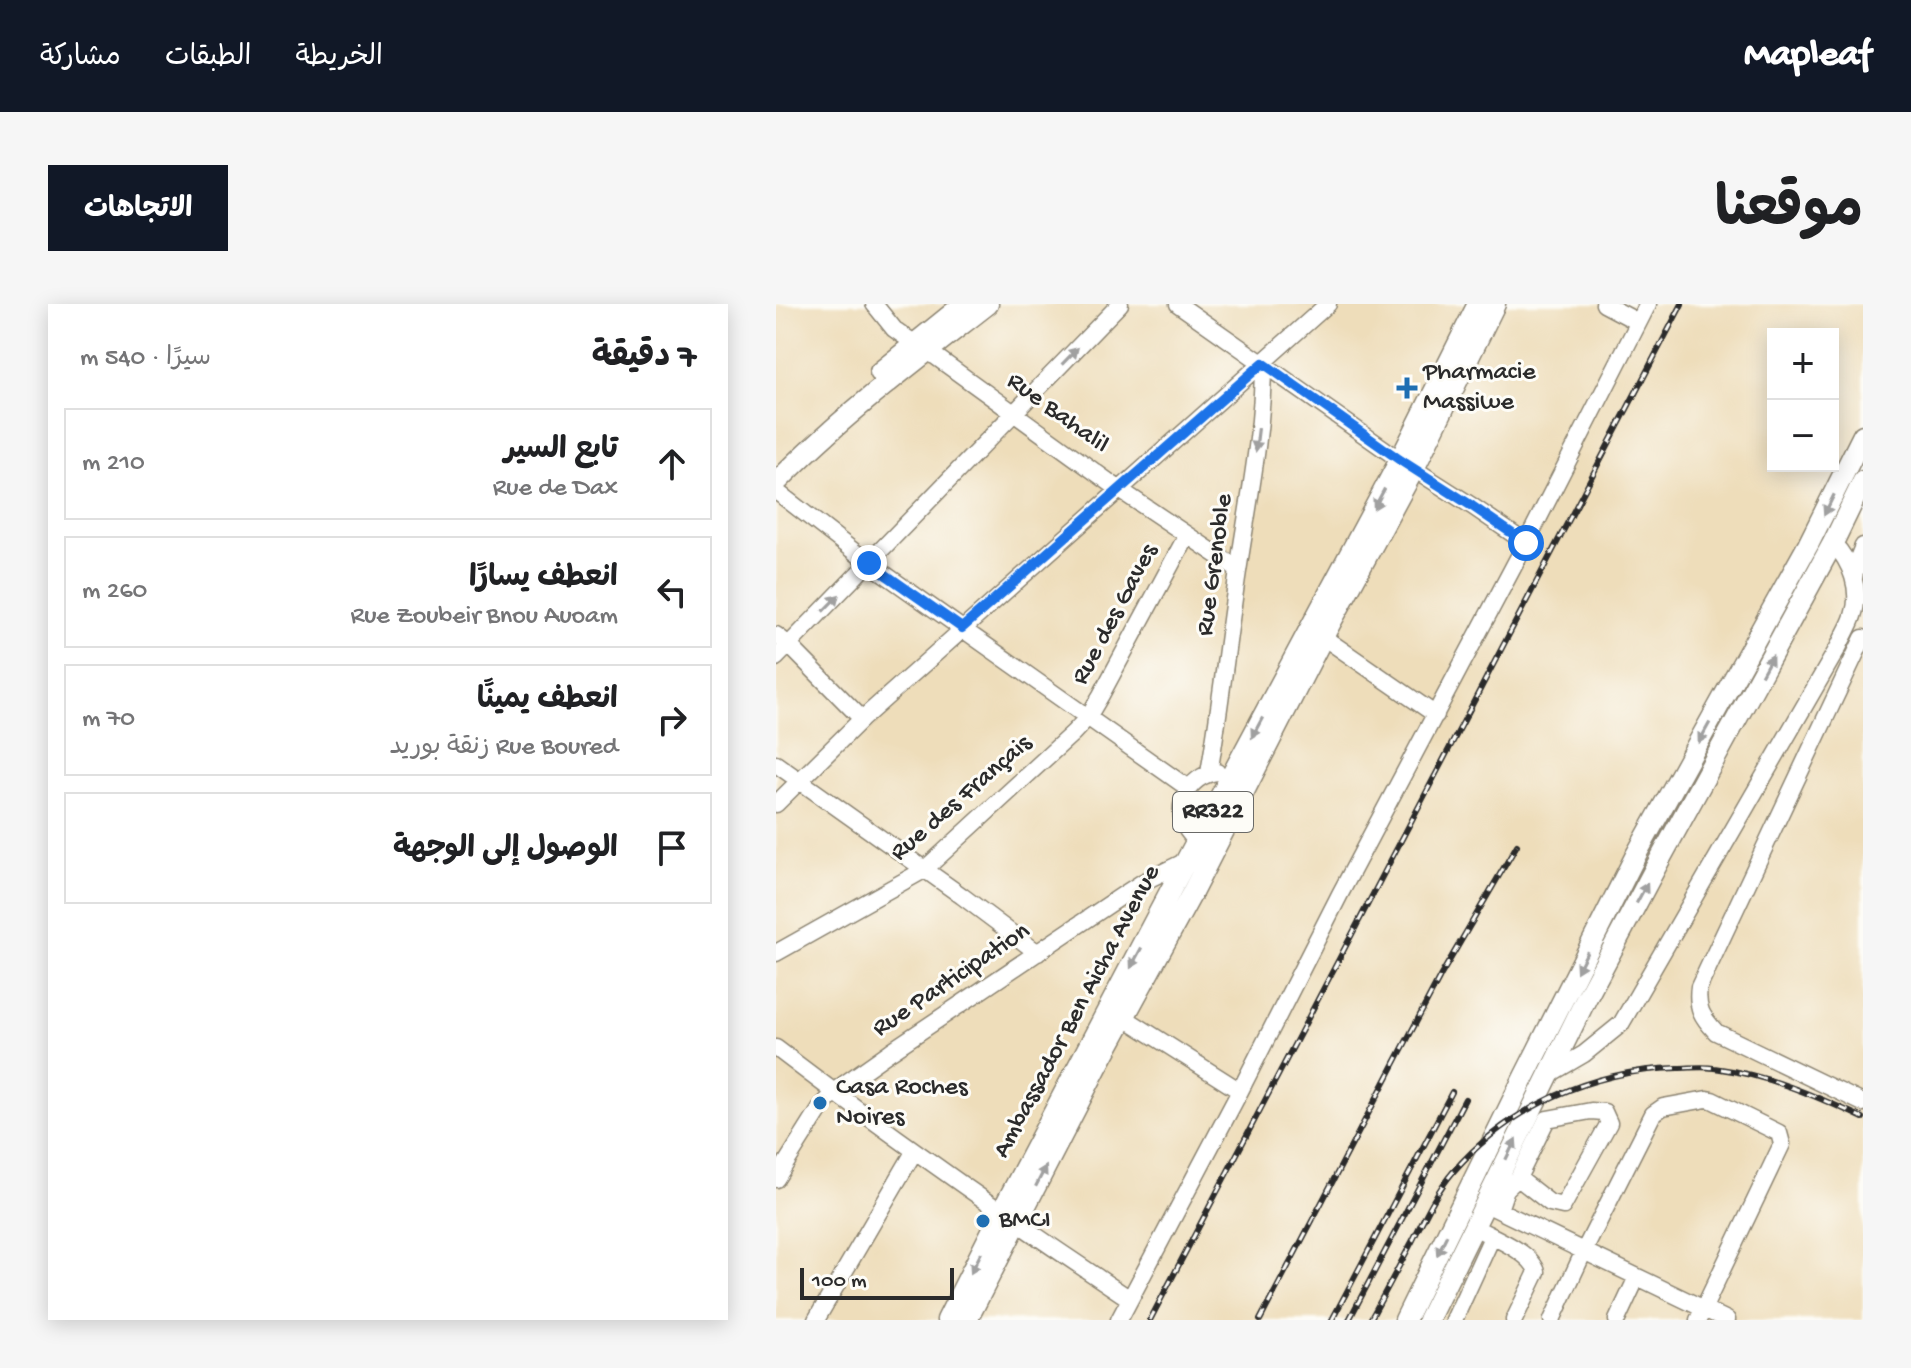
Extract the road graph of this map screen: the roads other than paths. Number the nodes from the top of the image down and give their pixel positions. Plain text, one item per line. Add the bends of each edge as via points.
1 (874, 304) edge
2 (964, 304) edge
3 (988, 304) edge
4 (1120, 304) edge
5 (1178, 304) edge
6 (1210, 304) edge
7 (1328, 304) edge
8 (1478, 304) edge
9 (1495, 304) edge
10 (1604, 304) edge
11 (1648, 304) edge
12 (1196, 317) junction
13 (1638, 322) junction
14 (921, 347) junction
15 (1263, 363) junction
16 (1015, 413) junction
17 (1863, 435) edge
18 (776, 464) edge
19 (1407, 464) junction
20 (1863, 481) edge
21 (776, 483) edge
22 (1120, 490) junction
23 (776, 491) edge
24 (1187, 535) junction
25 (1526, 543) junction
26 (1833, 543) junction
27 (1863, 546) edge
28 (869, 563) junction
29 (1238, 569) junction
30 (1854, 580) junction
31 (962, 628) junction
32 (1323, 637) junction
33 (1863, 638) edge
34 (782, 640) edge
35 (776, 658) edge
36 (1436, 715) junction
37 (1088, 717) junction
38 (862, 719) junction
39 (776, 764) edge
40 (1209, 773) junction
41 (798, 780) junction
42 (1239, 782) junction
43 (1188, 788) junction
44 (776, 804) edge
45 (1207, 844) junction
46 (1188, 860) junction
47 (924, 870) junction
48 (776, 953) edge
49 (1038, 953) junction
50 (1125, 1018) junction
51 (776, 1048) edge
52 (1548, 1075) junction
53 (1240, 1091) junction
54 (834, 1093) junction
55 (1863, 1103) edge
56 (1519, 1109) junction
57 (914, 1152) junction
58 (1518, 1178) junction
59 (776, 1179) edge
60 (1484, 1203) junction
61 (1008, 1218) junction
62 (1483, 1232) junction
63 (1584, 1251) junction
64 (1637, 1277) junction
65 (1130, 1299) junction
66 (1700, 1314) edge
67 (816, 1320) edge
68 (947, 1320) edge
69 (967, 1320) edge
70 (1119, 1320) edge
71 (1405, 1320) edge
72 (1428, 1320) edge
73 (1454, 1320) edge
74 (1514, 1320) edge
75 (1552, 1320) edge
76 (1617, 1320) edge
77 (1727, 1320) edge

1 - 14 street, Rue Bahalil via 894,329
2 - 14 main road
3 - 14 main road
16 -> 4 street
5 - 12 street
6 - 12 street
7 - 15 street
8 - 19 main road, Ambassador Ben Aicha Avenue / RR322
9 - 19 main road, Ambassador Ben Aicha Avenue / RR322
10 - 13 street
11 - 13 street
12 - 15 street
13 - 25 street
14 - 16 street, Rue Bahalil
14 - 18 main road via 835,410
14 - 21 main road
15 - 19 street
15 - 22 street
15 -> 29 street, Rue Grenoble
16 - 22 street, Rue Bahalil
16 - 28 street
17 -> 56 main road via 1637,853
19 - 25 street
19 - 32 main road, Ambassador Ben Aicha Avenue / RR322
19 -> 42 main road, Ambassador Ben Aicha Avenue / RR322
20 - 26 main road
22 - 24 street, Rue Bahalil
22 - 31 street
23 - 28 street
24 - 29 street, Rue Bahalil
24 - 37 street, Rue des Gaves
25 - 36 street
26 - 30 street
52 -> 26 main road
27 - 30 street
28 - 31 street
34 -> 28 street
29 - 40 street, Rue Grenoble
30 - 52 street via 1853,618 1839,646 1621,1024
31 - 37 street
31 - 38 street
32 - 36 street
32 - 42 main road, Ambassador Ben Aicha Avenue / RR322
33 - 55 street via 1697,999 1716,1032
34 - 35 street
34 - 38 street
36 - 53 street
37 - 43 street
37 - 47 street, Rue des Français
38 - 41 street
39 - 41 street
40 - 42 street
40 - 43 street
41 - 44 street
41 - 47 street
42 - 45 main road, Ambassador Ben Aicha Avenue / RR322
43 - 45 street via 1181,813 1185,827
45 - 46 main road, Ambassador Ben Aicha Avenue / RR322
45 - 50 main road, Ambassador Ben Aicha Avenue / RR322
46 - 49 street, Rue Participation via 1143,882
46 -> 61 main road, Ambassador Ben Aicha Avenue / RR322
47 - 48 street, Rue des Français
47 - 49 street
49 - 54 street, Rue Participation
50 - 53 street
61 -> 50 main road, Ambassador Ben Aicha Avenue / RR322
51 - 54 street
52 - 56 main road
53 - 65 street
54 - 57 street
54 - 59 street, Rue Participation
56 - 60 main road
57 - 61 street
57 - 67 street
58 - 58 street via 1547,1119 1604,1112 1609,1123 1563,1206 1550,1203
58 - 60 street
60 - 62 main road
60 - 63 street
60 -> 71 main road
61 - 65 street
61 -> 68 main road, Ambassador Ben Aicha Avenue / RR322
61 - 69 main road, Ambassador Ben Aicha Avenue / RR322
62 - 72 main road
62 - 73 street
62 - 74 street via 1535,1264 1537,1272
63 - 64 street
63 - 66 street via 1653,1114 1663,1107 1712,1100 1779,1133 1782,1144
63 - 75 street
64 - 66 street
64 - 76 street
65 - 70 street
66 - 77 street

